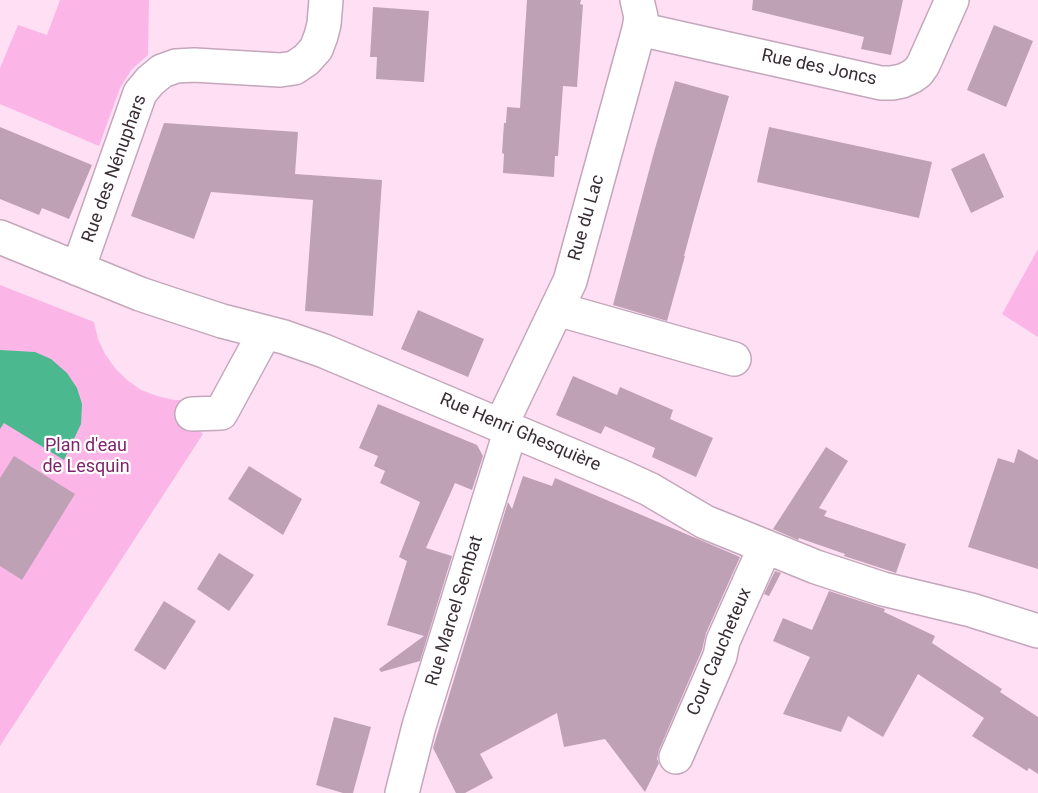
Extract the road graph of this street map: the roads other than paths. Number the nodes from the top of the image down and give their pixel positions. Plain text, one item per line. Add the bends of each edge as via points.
1 (326, 0) edge
2 (952, 0) edge
3 (638, 15) edge
4 (0, 237) edge
5 (78, 269) junction
6 (557, 309) junction
7 (265, 332) junction
8 (734, 359) dead end
9 (192, 414) dead end
10 (506, 427) junction
11 (765, 547) junction
12 (1038, 631) edge
13 (676, 757) dead end
14 (402, 793) edge

1 - 5 street, Rue des Nénuphars via 324,24 315,49 294,68 176,66 150,81 140,93
2 - 3 street, Rue des Joncs via 918,72 892,83 880,83
3 - 6 street, Rue du Lac via 570,281
4 - 5 street, Rue Henri Ghesquière
5 - 7 street, Rue Henri Ghesquière via 167,303
6 - 8 street
6 - 10 street, Rue du Lac
7 - 9 street via 221,413
7 - 10 street, Rue Henri Ghesquière via 324,351
10 - 11 street, Rue Henri Ghesquière via 649,489 705,522
10 - 14 street, Rue Marcel Sembat
11 - 12 street, Rue Henri Ghesquière via 883,589
11 - 13 street, Cour Caucheteux

